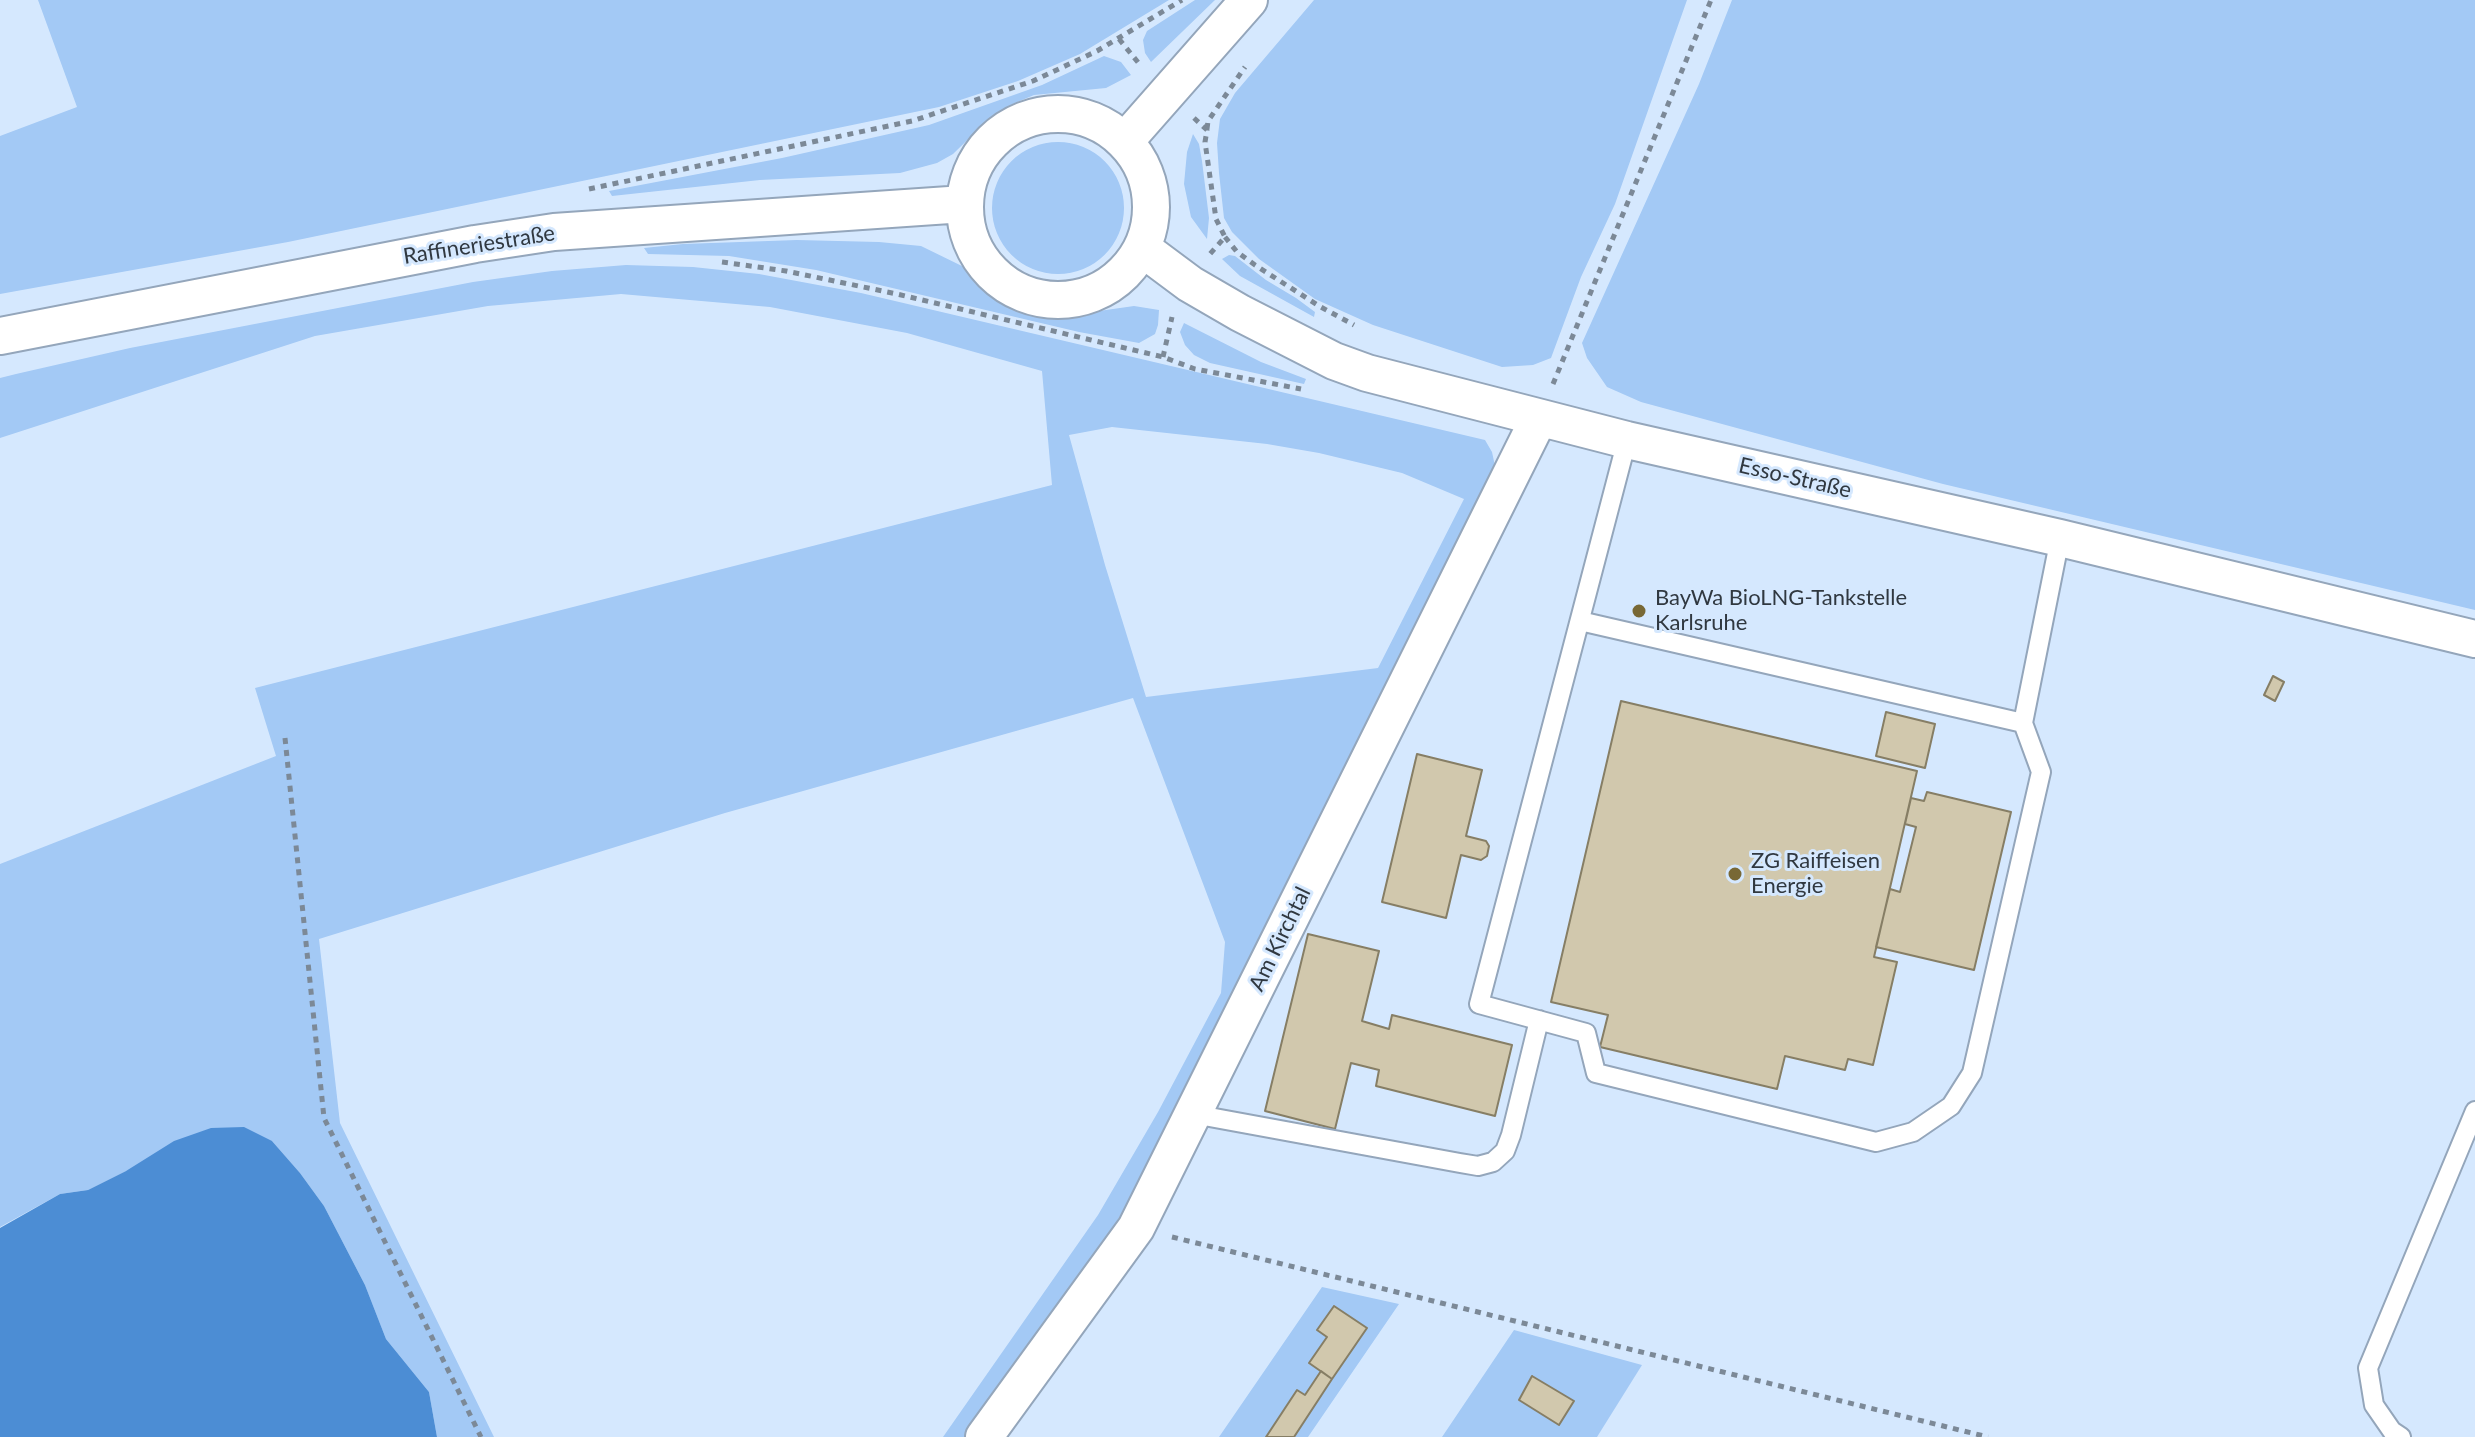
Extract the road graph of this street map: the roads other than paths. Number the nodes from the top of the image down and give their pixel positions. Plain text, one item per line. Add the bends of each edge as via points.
1 (1249, 0) edge
2 (1125, 141) junction
3 (964, 204) junction
4 (1143, 249) junction
5 (0, 336) edge
6 (1539, 418) junction
7 (1627, 440) junction
8 (2060, 538) junction
9 (1580, 621) junction
10 (2475, 639) edge
11 (2023, 723) junction
12 (1539, 1020) junction
13 (2475, 1111) edge
14 (1193, 1114) junction
15 (984, 1437) edge
16 (2401, 1437) edge

1 - 2 street
2 - 3 street via 1100,123 1069,114 1039,115 1010,126 986,147 970,173
2 - 4 street via 1146,174 1152,212
3 - 4 street via 969,235 983,264 1006,286 1035,299 1067,301 1097,293 1124,275
3 - 5 street, Raffineriestraße via 554,232
4 - 6 street, Esso-Straße via 1240,313 1345,365
6 - 7 street, Esso-Straße
6 - 14 street, Am Kirchtal
7 - 8 street, Esso-Straße
7 - 9 lane
8 - 10 street, Esso-Straße
8 - 11 lane
9 - 11 lane
9 - 12 lane via 1479,1004
11 - 12 lane via 2041,772 1972,1073 1951,1106 1913,1132 1876,1142 1596,1073 1586,1033
12 - 14 lane via 1511,1135 1493,1162 1478,1166
13 - 16 lane via 2368,1368 2374,1405
14 - 15 street, Am Kirchtal via 1136,1228

